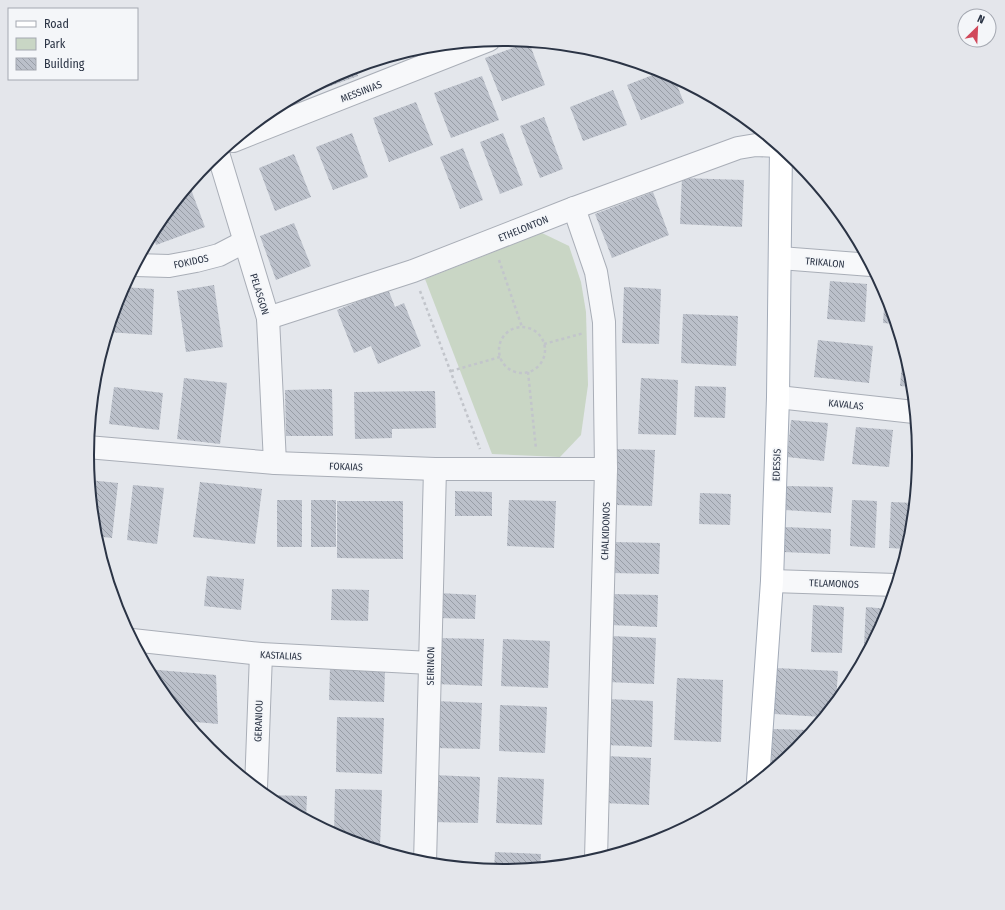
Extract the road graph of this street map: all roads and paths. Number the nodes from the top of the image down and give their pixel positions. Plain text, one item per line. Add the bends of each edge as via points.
1 (470, 47) edge
2 (249, 135) edge
3 (770, 146) edge
4 (781, 155) edge
5 (220, 159) edge
6 (574, 208) junction
7 (492, 240) junction
8 (244, 242) junction
9 (780, 258) junction
10 (140, 265) edge
11 (865, 265) edge
12 (413, 271) junction
13 (268, 318) junction
14 (522, 327) junction
15 (604, 327) junction
16 (544, 344) junction
17 (500, 357) junction
18 (451, 371) junction
19 (528, 372) junction
20 (778, 397) junction
21 (909, 411) edge
22 (94, 449) edge
23 (275, 464) junction
24 (435, 469) junction
25 (488, 469) junction
26 (538, 469) junction
27 (606, 469) junction
28 (772, 581) junction
29 (890, 585) edge
30 (138, 641) edge
31 (261, 654) junction
32 (430, 663) junction
33 (759, 773) edge
34 (256, 781) edge
35 (596, 853) edge
36 (424, 856) edge

1 - 2 street, MESSINIAS
3 - 6 street, ETHELONTON via 738,148
4 - 9 main road, EDESSIS
5 - 8 street, PELASGON
6 - 7 street, ETHELONTON
6 - 15 street, CHALKIDONOS via 596,272
7 - 12 street, ETHELONTON
7 - 14 path
8 - 10 street, FOKIDOS via 219,255 196,261 170,266
8 - 13 street, PELASGON
9 - 11 street, TRIKALON
9 - 20 main road, EDESSIS
12 - 13 street, ETHELONTON
12 - 18 path
13 - 23 street, PELASGON
14 - 16 path via 536,332
14 - 17 path via 514,328 503,336
15 - 16 path
15 - 27 street, CHALKIDONOS
16 - 19 path via 545,353 542,361
17 - 18 path
17 - 19 path via 511,370 519,373
18 - 25 path
19 - 26 path
20 - 21 street, KAVALAS
20 - 28 main road, EDESSIS
22 - 23 street, FOKAIAS
23 - 24 street, FOKAIAS
24 - 25 street, FOKAIAS
24 - 32 street, SEIRINON
25 - 26 street, FOKAIAS
26 - 27 street, FOKAIAS
27 - 35 street, CHALKIDONOS
28 - 29 street, TELAMONOS
28 - 33 main road, EDESSIS
30 - 31 street, KASTALIAS
31 - 32 street, KASTALIAS
31 - 34 street, GERANIOU
32 - 36 street, SEIRINON

